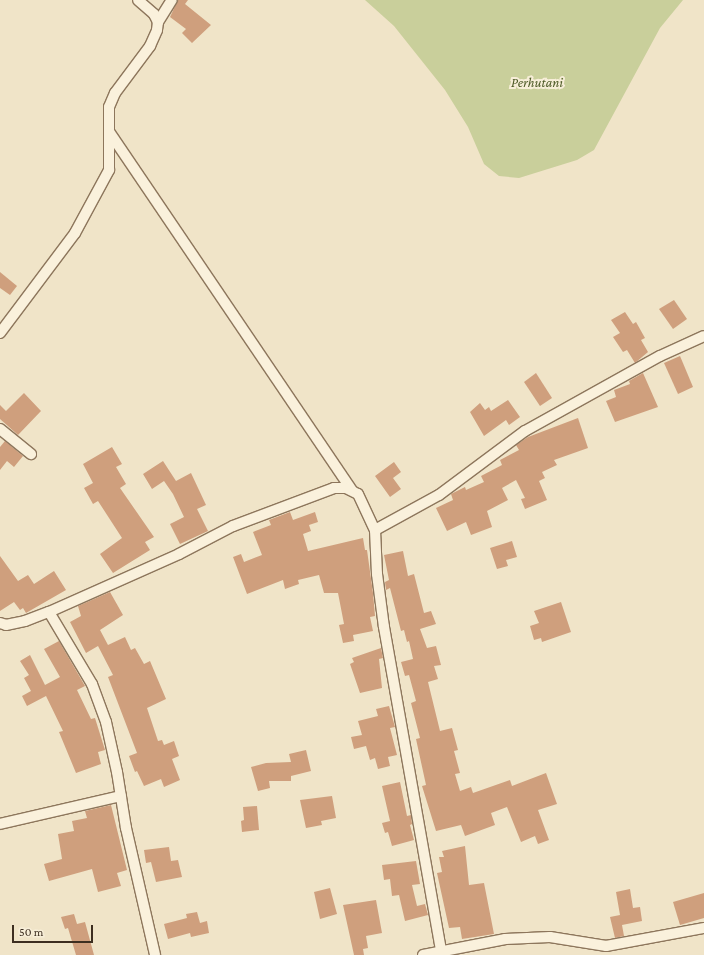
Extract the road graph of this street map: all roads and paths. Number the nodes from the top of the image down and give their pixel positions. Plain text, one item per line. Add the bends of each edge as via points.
1 (138, 0) edge
2 (172, 0) edge
3 (158, 22) junction
4 (110, 133) junction
5 (0, 333) edge
6 (704, 336) edge
7 (1, 432) edge
8 (31, 454) dead end
9 (352, 490) junction
10 (375, 530) junction
11 (49, 612) junction
12 (0, 623) edge
13 (121, 796) junction
14 (0, 824) edge
15 (704, 928) edge
16 (441, 950) junction
17 (607, 950) edge
18 (155, 955) edge
19 (423, 955) edge

1 - 3 street
2 - 3 street
3 - 4 street via 158,30 150,46 115,93 109,107
4 - 5 street via 109,170 97,196 75,233
4 - 9 street via 205,277
6 - 10 street via 660,356 525,431 439,495
7 - 8 street
9 - 10 street via 358,494
9 - 11 street via 334,488 233,526 180,554
10 - 16 street via 377,574 384,627
11 - 12 street via 25,621
11 - 13 street via 92,684 106,722
13 - 14 street
13 - 18 street
15 - 17 street
16 - 17 street via 505,939 550,937
16 - 19 street

